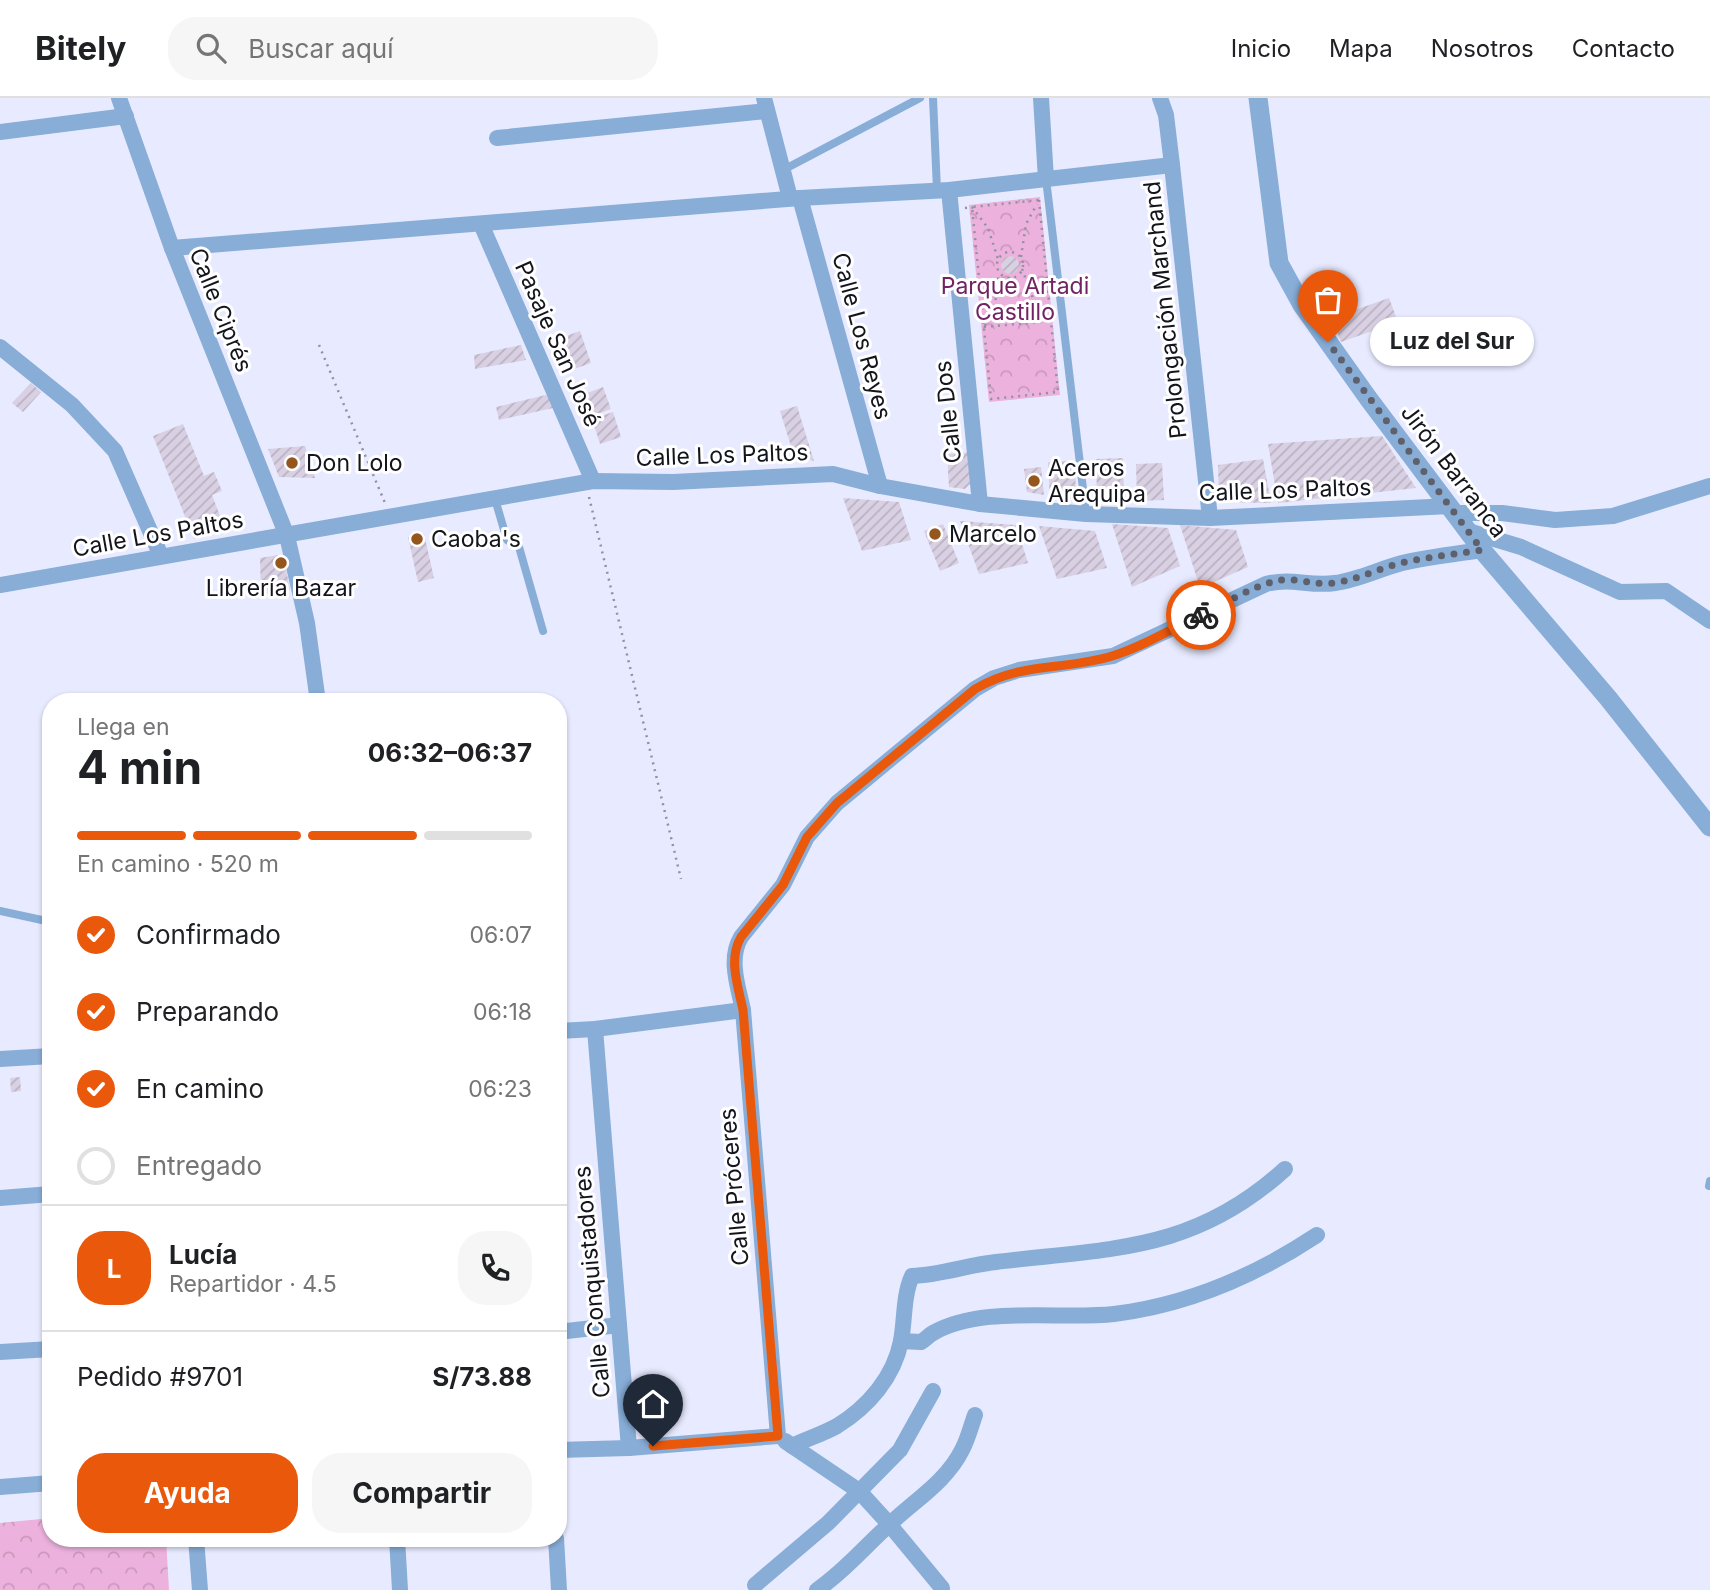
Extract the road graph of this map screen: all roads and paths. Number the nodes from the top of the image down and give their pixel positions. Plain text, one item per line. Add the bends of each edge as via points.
1 (119, 98) edge
2 (920, 98) edge
3 (933, 98) edge
4 (1041, 98) edge
5 (1160, 98) edge
6 (1258, 98) edge
7 (766, 105) edge
8 (126, 116) junction
9 (0, 132) edge
10 (497, 138) dead end
11 (1172, 165) junction
12 (783, 170) junction
13 (1046, 180) junction
14 (943, 190) junction
15 (795, 198) junction
16 (1044, 199) junction
17 (972, 207) junction
18 (951, 209) junction
19 (481, 224) junction
20 (172, 248) junction
21 (1021, 258) junction
22 (998, 260) junction
23 (1022, 269) junction
24 (999, 273) junction
25 (1051, 321) junction
26 (984, 327) junction
27 (319, 345) dead end
28 (0, 347) edge
29 (589, 482) junction
30 (880, 486) junction
31 (1710, 486) edge
32 (495, 499) junction
33 (981, 504) junction
34 (1452, 509) junction
35 (1086, 514) junction
36 (391, 517) junction
37 (1210, 518) junction
38 (1468, 531) junction
39 (287, 536) junction
40 (1482, 550) junction
41 (161, 556) junction
42 (0, 585) edge
43 (1710, 621) edge
44 (543, 631) dead end
45 (317, 693) edge
46 (1710, 827) edge
47 (681, 878) dead end
48 (0, 911) edge
49 (42, 920) edge
50 (743, 1010) junction
51 (595, 1030) junction
52 (567, 1031) edge
53 (42, 1057) edge
54 (0, 1059) edge
55 (1285, 1169) dead end
56 (42, 1195) edge
57 (0, 1198) edge
58 (1317, 1235) dead end
59 (619, 1325) junction
60 (567, 1331) edge
61 (901, 1341) junction
62 (42, 1350) edge
63 (0, 1352) edge
64 (933, 1391) dead end
65 (975, 1415) dead end
66 (778, 1436) junction
67 (792, 1446) junction
68 (629, 1448) junction
69 (567, 1450) edge
70 (42, 1484) edge
71 (0, 1487) edge
72 (859, 1491) junction
73 (889, 1524) junction
74 (197, 1547) edge
75 (398, 1547) edge
76 (557, 1547) edge
77 (755, 1585) dead end
78 (942, 1588) edge
79 (200, 1590) edge
80 (400, 1590) edge
81 (559, 1590) edge
82 (817, 1590) edge

1 - 8 street, Calle Ciprés
2 - 12 lane
3 - 14 lane
4 - 13 street
5 - 11 street, Prolongación Marchand
6 - 34 street, Jirón Barranca via 1279,263 1309,315
7 - 10 street
7 - 12 street, Calle Los Reyes
8 - 9 street
8 - 20 street, Calle Ciprés
11 - 13 street
11 - 37 street, Prolongación Marchand
12 - 15 street, Calle Los Reyes
13 - 14 street
13 - 16 lane
14 - 15 street
14 - 18 street, Calle Dos
15 - 19 street
15 - 30 street, Calle Los Reyes
16 - 17 path
16 - 21 path via 1026,223
16 - 25 path
16 - 35 lane
17 - 18 path
17 - 22 path via 988,228
17 - 26 path
18 - 33 street, Calle Dos
19 - 20 street
19 - 29 street, Pasaje San José
20 - 39 street, Calle Ciprés
21 - 22 path via 1009,252
21 - 23 path
22 - 24 path
23 - 24 path via 1011,278
23 - 25 path via 1034,301
24 - 26 path via 995,304
25 - 26 path
25 - 26 path via 1058,392 991,399
27 - 36 path
28 - 41 street via 72,405 115,451
29 - 30 street, Calle Los Paltos via 833,474
29 - 32 street, Calle Los Paltos
29 - 47 path
30 - 33 street, Calle Los Paltos
31 - 34 street, Calle Los Paltos via 1614,516 1555,520
32 - 36 street, Calle Los Paltos
32 - 44 lane via 507,540 519,547
33 - 35 street, Calle Los Paltos
34 - 37 street, Calle Los Paltos
34 - 38 street, Jirón Barranca
35 - 37 street, Calle Los Paltos
36 - 39 street, Calle Los Paltos
38 - 40 street, Jirón Barranca
38 - 43 street via 1521,547 1620,592 1666,591
39 - 41 street, Calle Los Paltos
39 - 45 street, Calle Ciprés
40 - 46 street, Jirón Barranca
40 - 50 street, Calle Próceres via 1400,564 1332,584 1292,580 1266,584 1113,656 1019,670 975,689 837,803 807,837 783,885 735,946
41 - 42 street, Calle Los Paltos
48 - 49 lane
50 - 51 street
50 - 66 street, Calle Próceres
51 - 52 street
51 - 59 street, Calle Conquistadores
53 - 54 street
55 - 61 street via 1236,1208 1174,1236 1128,1247 912,1276
56 - 57 street
58 - 61 street via 1253,1273 1173,1303 1111,1314 981,1318 932,1333 921,1342
59 - 60 street
59 - 68 street, Calle Conquistadores
61 - 67 street via 876,1394 836,1426
62 - 63 street
64 - 72 street via 900,1450
65 - 73 street via 962,1451 946,1474
66 - 67 street
66 - 68 street
67 - 72 street
68 - 69 street
70 - 71 street
72 - 73 street
72 - 77 street
73 - 78 street
73 - 82 street
74 - 79 street
75 - 80 street
76 - 81 street

